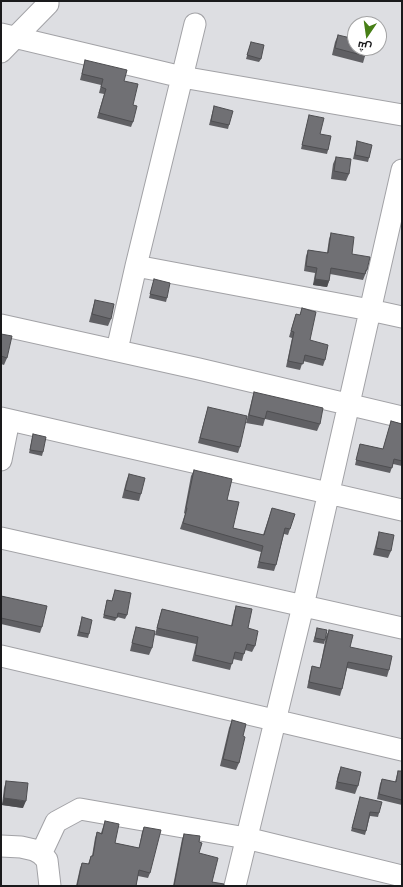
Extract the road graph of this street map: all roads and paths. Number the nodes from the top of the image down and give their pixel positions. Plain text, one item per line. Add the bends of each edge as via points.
1 (48, 1) edge
2 (195, 24) dead end
3 (6, 41) edge
4 (182, 77) junction
5 (402, 115) edge
6 (402, 170) edge
7 (136, 266) junction
8 (370, 310) junction
9 (402, 317) edge
10 (1, 325) edge
11 (117, 350) junction
12 (349, 404) junction
13 (402, 417) edge
14 (5, 419) edge
15 (1, 460) edge
16 (329, 493) junction
17 (402, 510) edge
18 (1, 538) edge
19 (303, 606) junction
20 (402, 628) edge
21 (1, 656) edge
22 (275, 720) junction
23 (402, 750) edge
24 (246, 838) junction
25 (1, 846) edge
26 (42, 854) junction
27 (402, 876) edge
28 (50, 886) edge
29 (235, 886) edge

1 - 3 street via 48,4
2 - 4 street
3 - 4 street
4 - 5 street
4 - 7 street
6 - 8 street
7 - 8 street
7 - 11 street
8 - 9 street
8 - 12 street
10 - 11 street
11 - 12 street
12 - 13 street
12 - 16 street
14 - 15 street
14 - 16 street
16 - 17 street
16 - 19 street
18 - 19 street
19 - 20 street
19 - 22 street
21 - 22 street
22 - 23 street
22 - 24 street
24 - 26 street via 80,809 56,822
24 - 27 street
24 - 29 street
25 - 26 street via 21,846
26 - 28 street via 47,860

